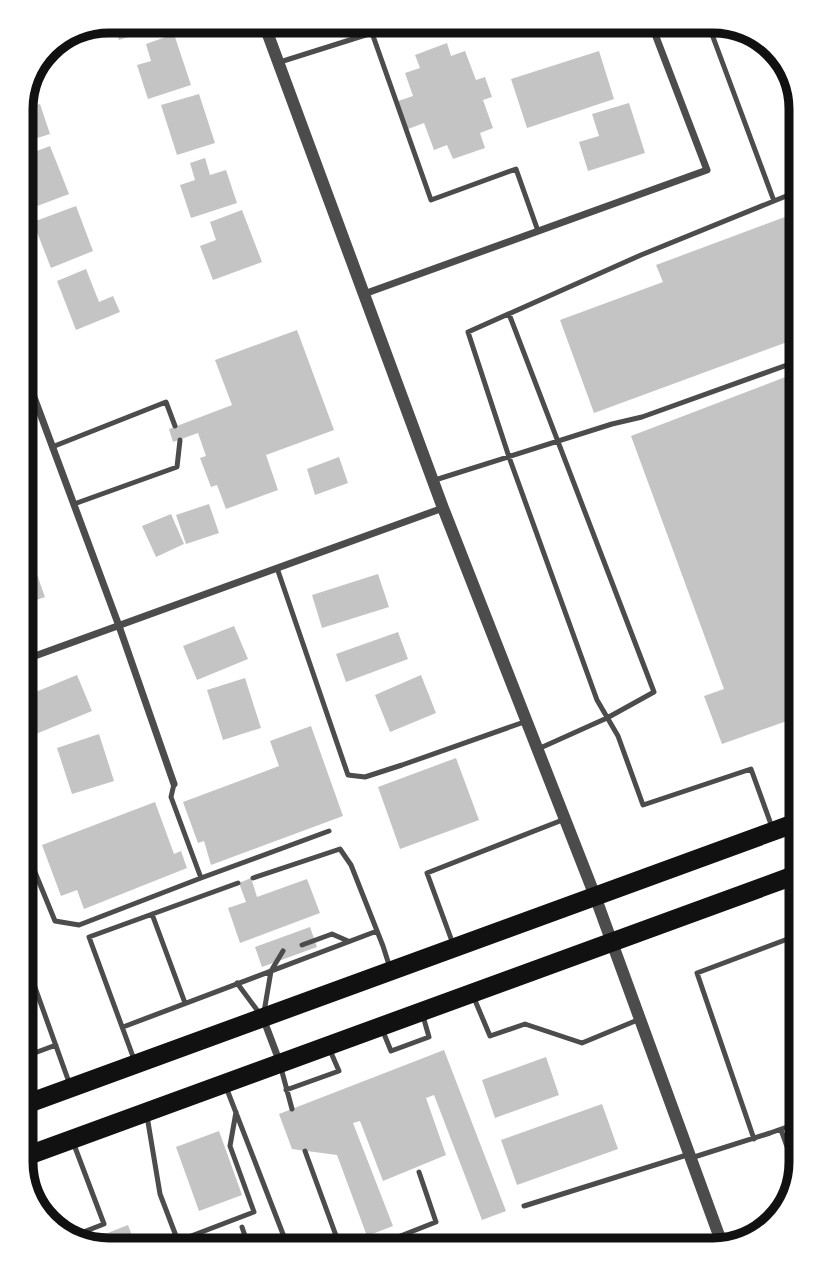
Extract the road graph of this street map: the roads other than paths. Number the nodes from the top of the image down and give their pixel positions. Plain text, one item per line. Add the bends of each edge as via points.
1 (267, 33) edge
2 (655, 33) edge
3 (711, 33) edge
4 (278, 63) junction
5 (789, 195) edge
6 (774, 201) junction
7 (538, 231) junction
8 (364, 294) junction
9 (509, 314) junction
10 (789, 364) edge
11 (33, 395) edge
12 (175, 426) dead end
13 (180, 440) dead end
14 (558, 441) junction
15 (52, 447) junction
16 (509, 457) junction
17 (434, 481) junction
18 (74, 504) junction
19 (443, 508) junction
20 (277, 568) junction
21 (119, 626) junction
22 (33, 657) edge
23 (607, 718) junction
24 (527, 721) junction
25 (538, 749) junction
26 (174, 784) joint
27 (565, 818) junction
28 (789, 825) edge
29 (329, 831) dead end
30 (773, 831) junction
31 (33, 867) edge
32 (789, 877) edge
33 (201, 878) junction
34 (253, 878) dead end
35 (237, 883) dead end
36 (595, 896) junction
37 (152, 914) junction
38 (377, 931) junction
39 (789, 938) edge
40 (349, 942) junction
41 (611, 943) junction
42 (302, 944) dead end
43 (455, 948) junction
44 (283, 951) dead end
45 (271, 971) junction
46 (391, 971) junction
47 (33, 982) edge
48 (237, 983) junction
49 (472, 994) junction
50 (185, 1003) junction
51 (263, 1018) junction
52 (640, 1018) junction
53 (123, 1027) junction
54 (56, 1045) junction
55 (328, 1046) junction
56 (33, 1054) edge
57 (280, 1063) junction
58 (136, 1065) junction
59 (225, 1084) junction
60 (71, 1088) junction
61 (286, 1090) junction
62 (33, 1102) edge
63 (292, 1109) dead end
64 (236, 1112) junction
65 (146, 1113) junction
66 (789, 1127) edge
67 (781, 1130) junction
68 (754, 1139) junction
69 (72, 1140) junction
70 (305, 1151) dead end
71 (789, 1152) edge
72 (33, 1154) edge
73 (690, 1156) junction
74 (419, 1172) dead end
75 (524, 1206) dead end
76 (242, 1227) dead end
77 (82, 1233) edge
78 (720, 1237) edge
79 (177, 1238) edge
80 (186, 1238) edge
81 (246, 1238) edge
82 (285, 1238) edge
83 (337, 1238) edge
84 (395, 1238) edge

1 - 4 street
2 - 7 street via 707,170
3 - 6 lane
4 - 7 lane via 372,33 431,200 516,169
4 - 8 street
5 - 6 lane
6 - 9 lane
7 - 8 street
8 - 17 street
9 - 14 lane
9 - 16 lane via 468,332
10 - 14 lane via 642,417
11 - 15 street
12 - 15 lane via 166,401
13 - 18 lane via 177,467
14 - 16 lane
14 - 23 lane via 654,692
15 - 18 street
16 - 17 lane
16 - 23 lane
17 - 19 street
18 - 21 street
19 - 20 street
19 - 24 street
20 - 21 street
20 - 24 lane via 348,775 365,776 402,765
21 - 22 street
21 - 26 street
23 - 25 lane
23 - 30 lane via 643,805 751,769
24 - 25 street
25 - 27 street
26 - 33 lane via 171,797
27 - 36 street
27 - 43 lane via 427,873
28 - 30 highway
29 - 33 lane
30 - 36 highway
31 - 33 lane via 55,921 79,925
32 - 41 highway
34 - 38 lane via 340,849
35 - 37 lane
36 - 41 street
36 - 43 highway
37 - 50 lane
37 - 53 lane via 89,937
38 - 40 lane
38 - 46 lane
39 - 68 lane via 697,973
40 - 42 lane via 332,934
40 - 45 lane
41 - 49 highway
41 - 52 street
43 - 46 highway
44 - 45 lane
45 - 48 lane
45 - 51 lane
46 - 51 highway
47 - 54 lane
48 - 50 lane
48 - 51 lane
49 - 52 lane via 490,1035 525,1024 582,1043
49 - 55 highway
50 - 53 lane
51 - 57 street
51 - 58 highway
52 - 73 street
53 - 58 lane
54 - 56 lane
54 - 60 lane
55 - 57 highway
55 - 61 lane via 339,1071
57 - 59 highway
57 - 61 lane
58 - 60 highway
59 - 64 lane
59 - 65 highway
60 - 62 highway
61 - 63 lane
64 - 80 lane via 230,1146 254,1212
64 - 82 lane
65 - 69 highway
65 - 79 lane via 160,1194
66 - 67 lane
67 - 68 lane
67 - 71 lane
68 - 73 lane
69 - 72 highway
69 - 77 lane via 104,1224
70 - 83 lane
73 - 75 lane
73 - 78 street
74 - 84 lane via 436,1222
76 - 81 lane

